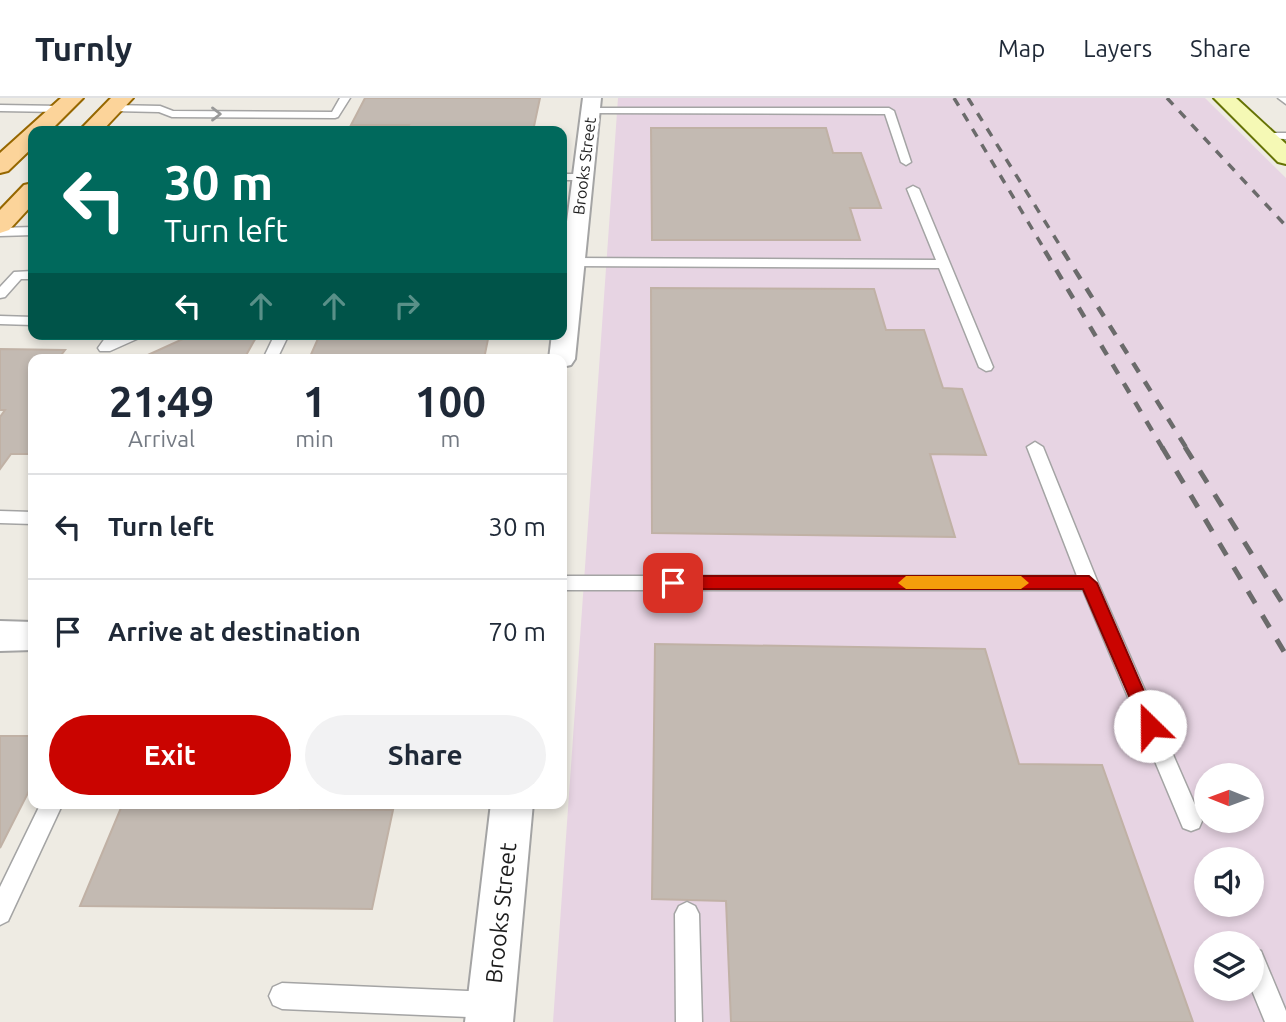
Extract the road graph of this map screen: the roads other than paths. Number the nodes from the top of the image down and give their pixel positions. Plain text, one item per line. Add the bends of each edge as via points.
1 (169, 98) edge
2 (345, 98) edge
3 (883, 98) edge
4 (1224, 98) edge
5 (111, 102) edge
6 (67, 103) edge
7 (591, 104) edge
8 (0, 108) edge
9 (160, 109) junction
10 (889, 111) junction
11 (42, 126) edge
12 (73, 126) edge
13 (94, 126) edge
14 (1263, 136) junction
15 (1286, 136) edge
16 (28, 140) edge
17 (1286, 157) edge
18 (906, 162) dead end
19 (0, 166) edge
20 (572, 177) edge
21 (913, 189) dead end
22 (28, 195) edge
23 (0, 225) edge
24 (28, 231) edge
25 (0, 232) edge
26 (570, 257) edge
27 (944, 264) junction
28 (28, 275) edge
29 (567, 284) edge
30 (0, 294) edge
31 (0, 320) edge
32 (28, 321) edge
33 (111, 340) edge
34 (126, 340) edge
35 (986, 367) dead end
36 (1035, 447) dead end
37 (0, 517) edge
38 (28, 518) edge
39 (567, 583) edge
40 (1089, 583) junction
41 (49, 809) edge
42 (511, 809) edge
43 (1191, 821) dead end
44 (0, 913) edge
45 (687, 914) dead end
46 (1264, 989) edge
47 (282, 996) dead end
48 (490, 1014) edge
49 (689, 1022) edge
50 (1278, 1022) edge

1 - 9 lane
9 -> 2 lane via 172,114 276,110 335,115
3 - 10 lane
4 - 14 street
5 - 9 lane
5 - 12 main road
5 - 13 main road
6 - 8 lane
6 - 11 main road
7 - 10 lane
7 - 20 street, Brooks Street
10 - 18 lane
14 - 15 lane
14 - 17 street
16 - 19 main road
20 - 26 street, Brooks Street
21 - 27 lane
22 - 23 main road
24 - 25 lane
26 - 27 lane
26 - 29 street, Brooks Street
27 - 35 lane
28 - 30 lane via 18,275
31 - 32 lane
33 - 34 lane via 105,348
36 - 40 lane
37 - 38 lane
39 - 40 lane
40 - 43 lane
41 - 44 lane
42 - 48 street, Brooks Street
45 - 49 lane
46 - 50 lane
47 - 48 lane

